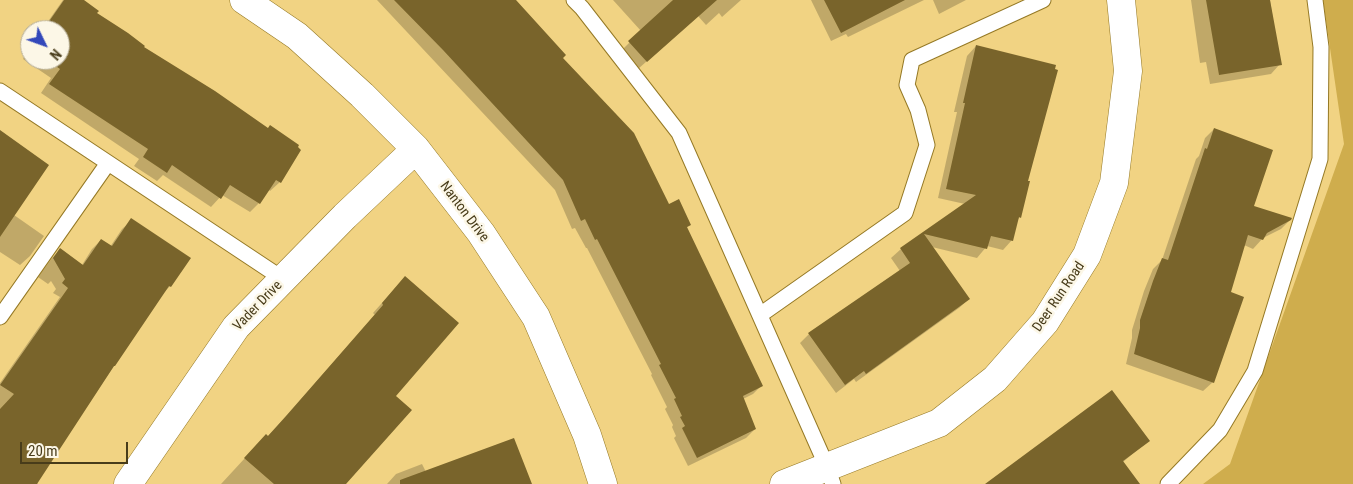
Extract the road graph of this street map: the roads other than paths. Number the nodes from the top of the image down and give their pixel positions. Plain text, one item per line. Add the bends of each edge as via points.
1 (244, 0) edge
2 (574, 0) edge
3 (1043, 0) edge
4 (1121, 0) edge
5 (1315, 0) edge
6 (0, 91) edge
7 (416, 150) junction
8 (108, 162) junction
9 (283, 279) junction
10 (760, 315) junction
11 (0, 317) edge
12 (830, 476) edge
13 (128, 484) edge
14 (603, 484) edge
15 (784, 484) edge
16 (1168, 484) edge

1 - 7 street, Nanton Drive via 297,36
2 - 10 lane via 678,133
3 - 10 lane via 912,60 907,85 918,110 927,145 905,213
4 - 12 street, Deer Run Road via 1128,71 1114,183 1087,255 1045,322 995,379 940,423
5 - 16 lane via 1321,47 1320,159 1255,371 1220,430
6 - 8 lane
7 - 9 street, Vader Drive
7 - 14 street, Nanton Drive via 481,233 536,317 587,435
8 - 9 lane
8 - 11 lane
9 - 13 street, Vader Drive via 236,328
10 - 12 lane
12 - 15 street, Deer Run Road

